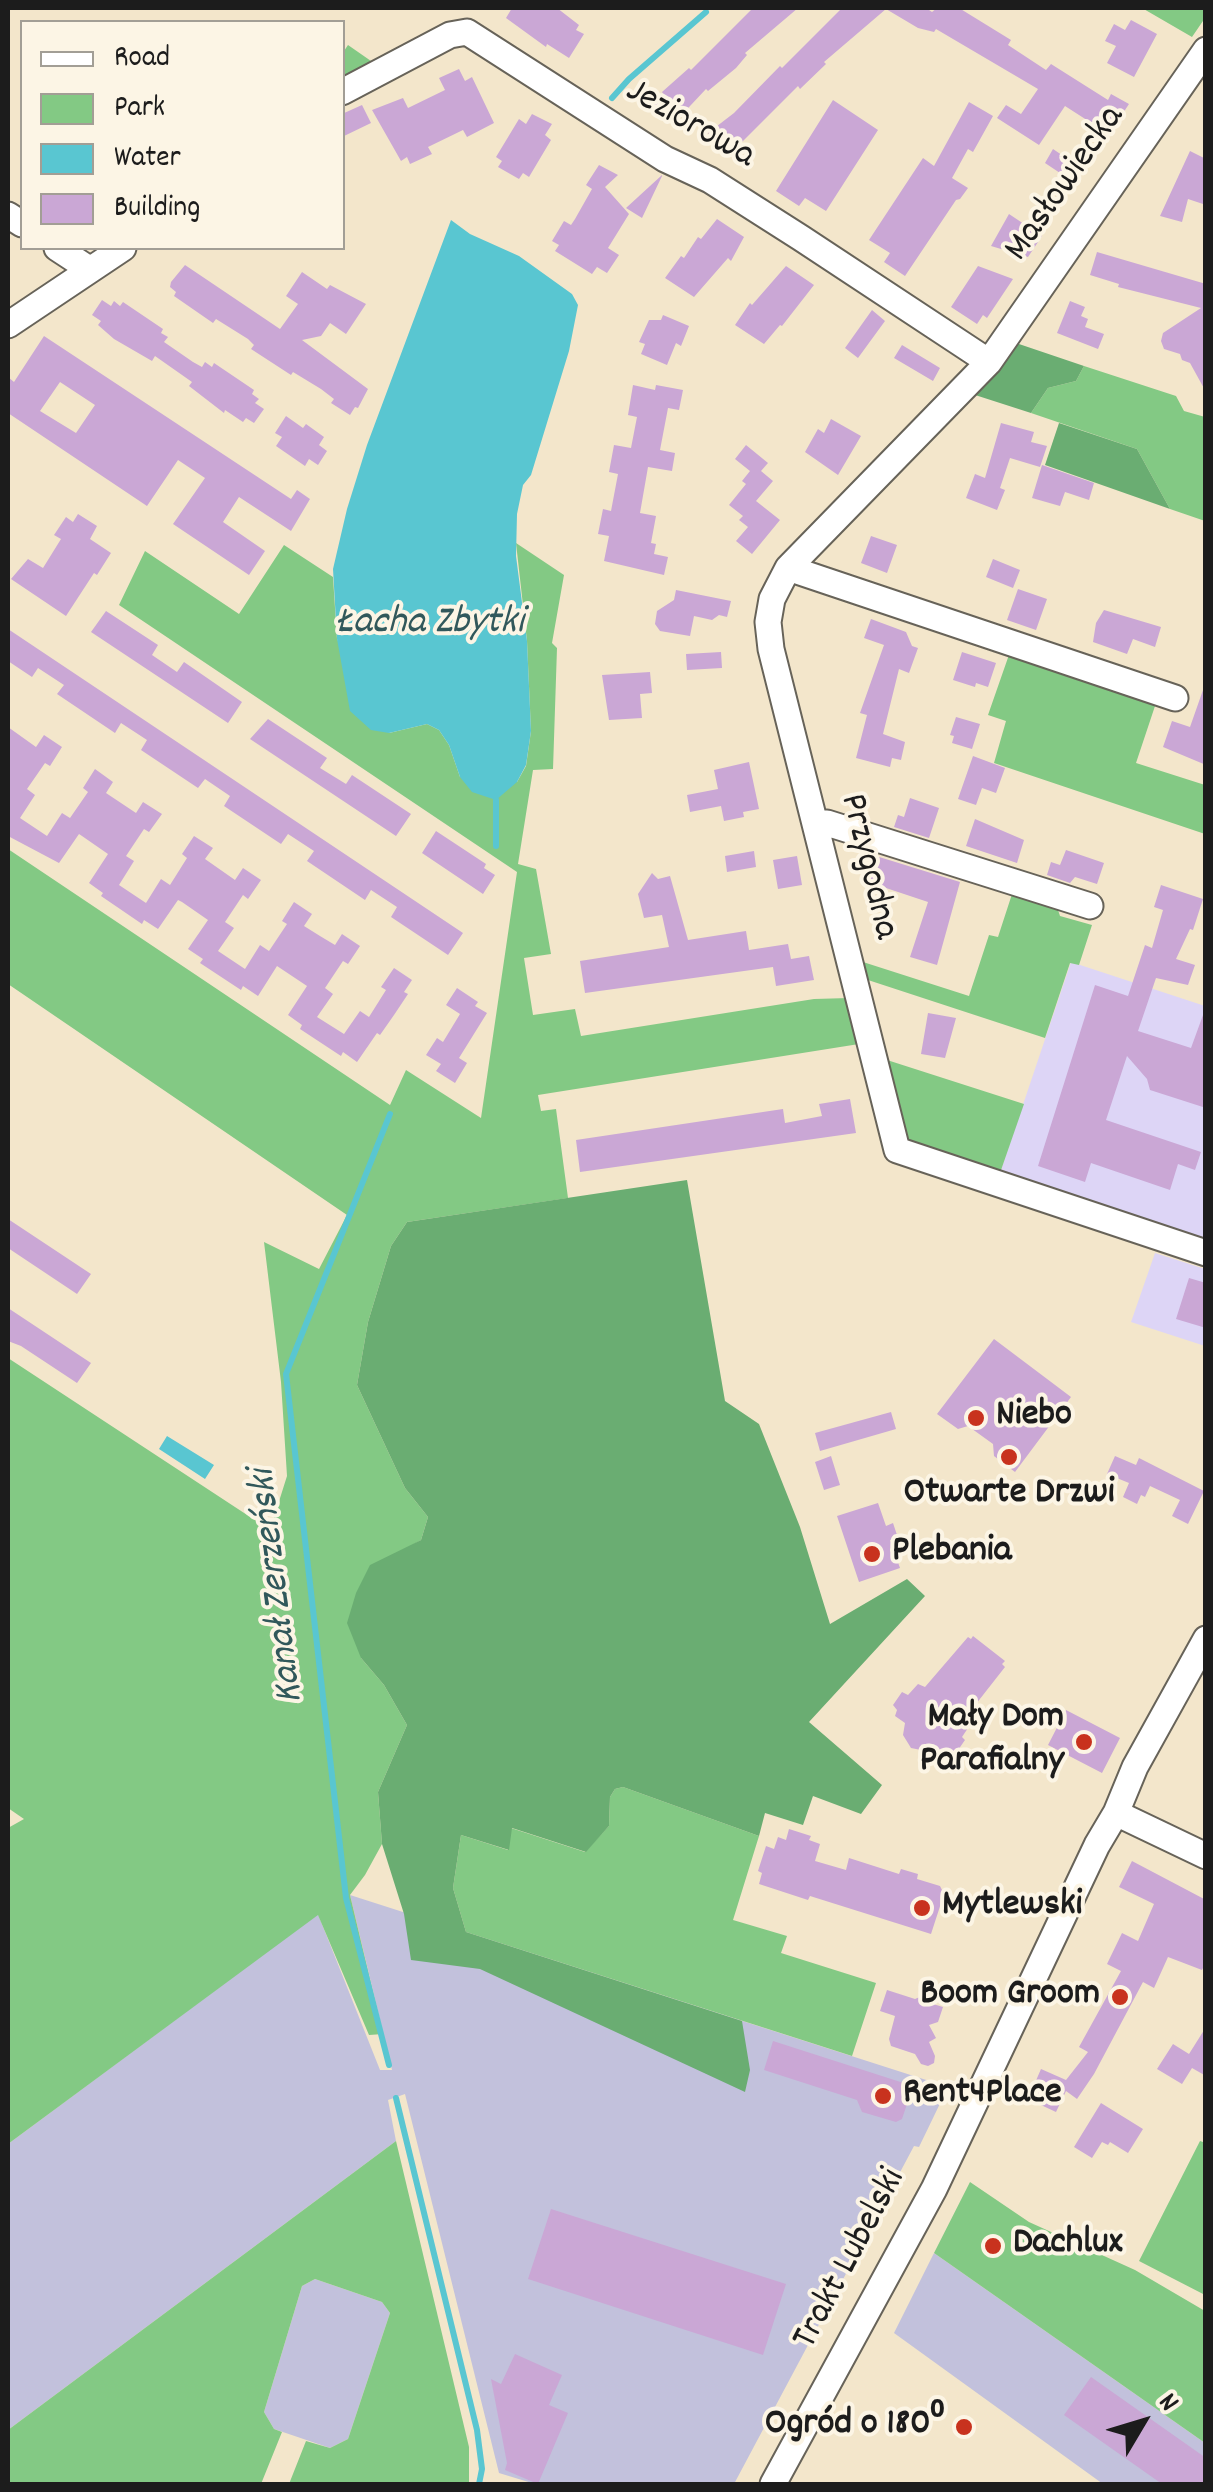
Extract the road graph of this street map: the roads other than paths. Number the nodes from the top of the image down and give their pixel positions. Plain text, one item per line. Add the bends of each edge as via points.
1 (1206, 50) edge
2 (345, 90) edge
3 (60, 250) edge
4 (120, 250) edge
5 (89, 269) junction
6 (8, 325) edge
7 (989, 362) junction
8 (788, 568) junction
9 (1174, 698) dead end
10 (816, 823) junction
11 (1090, 906) dead end
12 (1206, 1253) edge
13 (1206, 1639) edge
14 (1116, 1813) junction
15 (1206, 1856) edge
16 (773, 2484) edge

1 - 7 street, Masłowiecka
2 - 7 street, Jeziorowa via 450,34 467,32
3 - 5 street
4 - 5 street
5 - 6 street
7 - 8 street, Przygodna
8 - 9 street
8 - 10 street, Przygodna via 772,599 770,649
10 - 11 street
10 - 12 street, Przygodna via 898,1150
13 - 14 street, Trakt Lubelski
14 - 15 street
14 - 16 street, Trakt Lubelski via 927,2202

